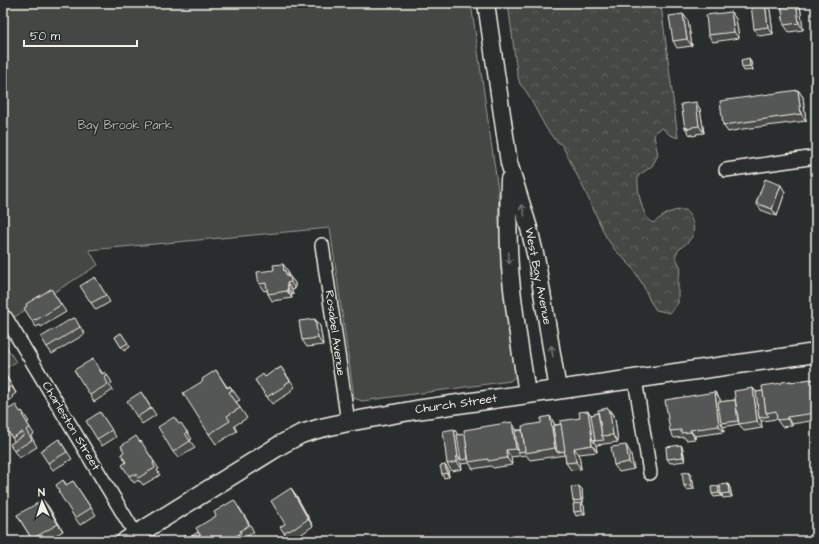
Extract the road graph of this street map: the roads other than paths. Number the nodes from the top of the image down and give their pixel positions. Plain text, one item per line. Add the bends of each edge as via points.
1 (486, 3) edge
2 (816, 157) edge
3 (509, 164) junction
4 (726, 170) dead end
5 (322, 245) dead end
6 (6, 318) dead end
7 (816, 353) edge
8 (635, 379) junction
9 (558, 390) junction
10 (527, 394) junction
11 (348, 422) junction
12 (650, 473) dead end
13 (131, 538) edge

1 - 3 street, West Bay Avenue
2 - 4 street
9 -> 3 street, West Bay Avenue via 537,262
3 -> 10 street, West Bay Avenue via 510,267
5 - 11 street, Rosabel Avenue
6 - 13 street, Charleston Street
7 - 8 main road, Church Street
8 - 9 main road, Church Street
8 - 12 street
9 - 10 main road, Church Street
10 - 11 main road, Church Street
11 - 13 main road, Church Street via 301,434 282,444

